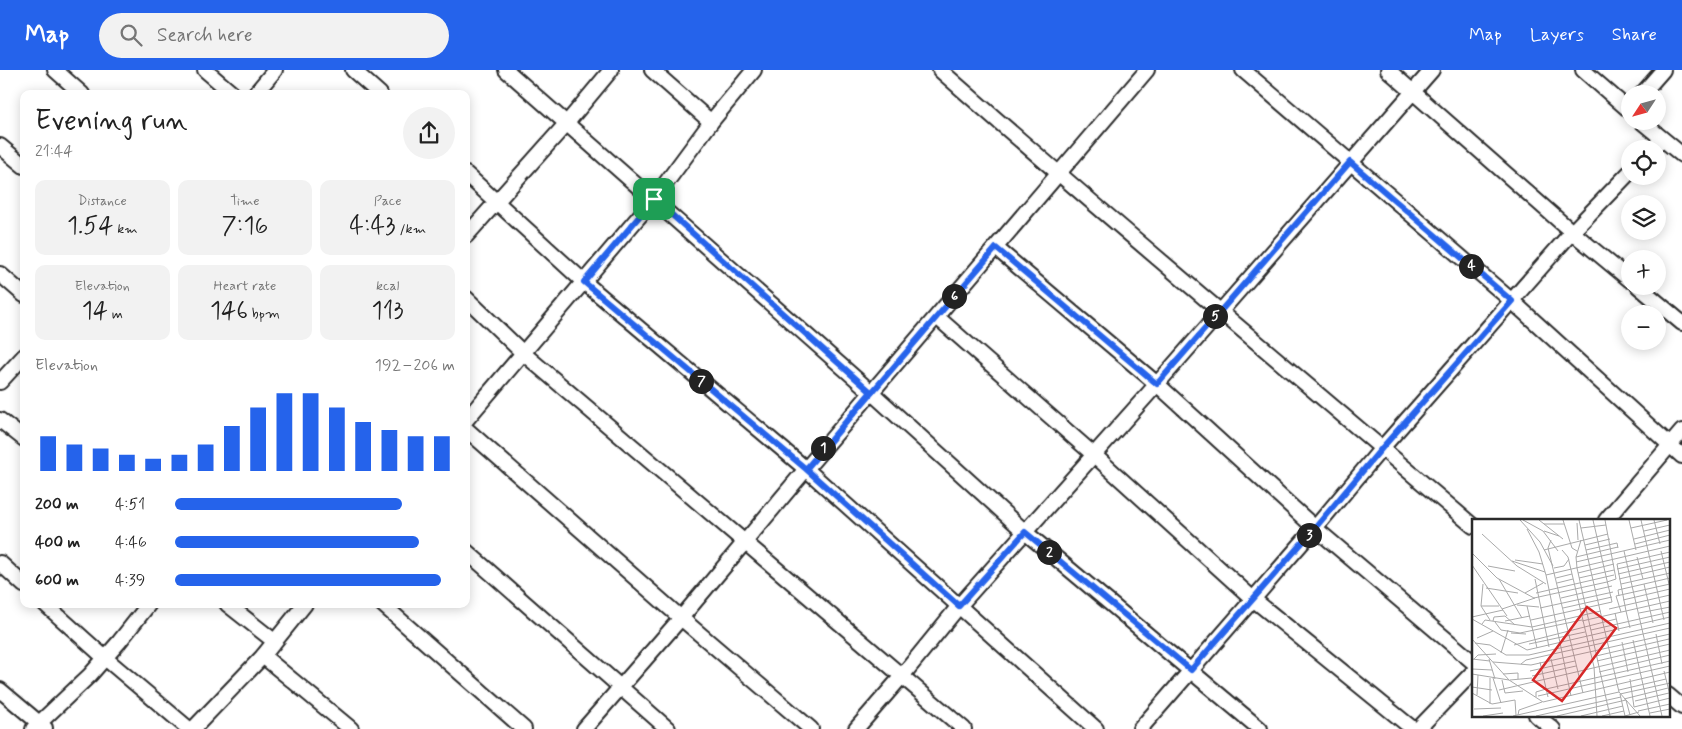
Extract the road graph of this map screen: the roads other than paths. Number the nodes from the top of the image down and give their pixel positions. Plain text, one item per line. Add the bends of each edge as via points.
1 (56, 70) edge
2 (206, 70) edge
3 (275, 70) edge
4 (353, 70) edge
5 (506, 70) edge
6 (611, 70) edge
7 (652, 70) edge
8 (754, 70) edge
9 (940, 70) edge
10 (1147, 70) edge
11 (1243, 70) edge
12 (1388, 70) edge
13 (1432, 70) edge
14 (1584, 70) edge
15 (1663, 70) edge
16 (1650, 85) edge
17 (78, 90) edge
18 (228, 90) edge
19 (258, 90) edge
20 (376, 90) edge
21 (1412, 91) junction
22 (1621, 103) edge
23 (711, 122) junction
24 (566, 124) junction
25 (0, 146) edge
26 (1666, 148) edge
27 (1682, 155) edge
28 (1350, 162) junction
29 (20, 163) edge
30 (1058, 174) junction
31 (470, 178) edge
32 (1621, 181) edge
33 (654, 199) junction
34 (495, 202) junction
35 (470, 231) edge
36 (1572, 232) junction
37 (996, 248) junction
38 (1621, 273) edge
39 (0, 274) edge
40 (584, 282) junction
41 (20, 292) edge
42 (1649, 295) edge
43 (1512, 301) junction
44 (470, 302) edge
45 (1220, 310) junction
46 (937, 317) junction
47 (1682, 323) edge
48 (523, 353) junction
49 (20, 360) edge
50 (0, 382) edge
51 (1157, 384) junction
52 (871, 392) junction
53 (470, 415) edge
54 (0, 420) edge
55 (1682, 430) edge
56 (470, 433) edge
57 (20, 436) edge
58 (1670, 446) junction
59 (1382, 448) junction
60 (1093, 454) junction
61 (1682, 456) edge
62 (806, 469) junction
63 (1607, 519) edge
64 (1472, 525) edge
65 (1315, 528) junction
66 (1025, 532) junction
67 (744, 542) junction
68 (470, 555) edge
69 (0, 563) edge
70 (20, 581) edge
71 (1253, 599) junction
72 (959, 606) junction
73 (49, 608) edge
74 (146, 608) edge
75 (232, 608) edge
76 (302, 608) edge
77 (387, 608) edge
78 (681, 618) junction
79 (274, 641) junction
80 (262, 656) junction
81 (105, 658) junction
82 (1472, 661) edge
83 (1191, 670) junction
84 (1472, 673) edge
85 (902, 676) junction
86 (620, 687) junction
87 (0, 690) edge
88 (1670, 696) edge
89 (1682, 707) edge
90 (1537, 716) edge
91 (39, 727) edge
92 (191, 729) edge
93 (351, 729) edge
94 (524, 729) edge
95 (584, 729) edge
96 (668, 729) edge
97 (811, 729) edge
98 (856, 729) edge
99 (964, 729) edge
100 (1096, 729) edge
101 (1140, 729) edge
102 (1260, 729) edge
103 (1412, 729) edge
104 (1418, 729) edge
105 (1553, 729) edge

1 - 17 street
2 - 18 street
3 - 19 street
4 - 20 street
5 - 24 street
6 - 24 street
7 - 23 street
8 - 23 street
9 - 30 street
10 - 30 street
11 - 28 street
12 - 21 street
13 - 21 street
14 - 22 street
15 - 16 street
21 - 28 street
21 - 36 street
23 - 33 street
24 - 33 street
24 - 34 street
25 - 29 street
26 - 27 street
28 - 43 street
28 - 45 street
30 - 37 street
30 - 45 street
31 - 34 street
32 - 36 street
33 - 40 street
33 - 52 street
34 - 35 street
34 - 40 street
36 - 38 street
36 - 43 street
37 - 46 street
37 - 51 street
39 - 41 street
40 - 48 street
40 - 62 street
42 - 47 street
43 - 58 street
43 - 59 street
44 - 48 street
45 - 51 street
45 - 59 street
46 - 52 street
46 - 60 street
48 - 53 street
48 - 67 street
49 - 50 street
51 - 60 street
51 - 65 street
52 - 62 street
52 - 66 street
54 - 57 street
55 - 58 street
56 - 78 street
58 - 61 street
58 - 63 street
59 - 64 street
59 - 65 street
60 - 66 street
60 - 71 street
62 - 67 street
62 - 72 street
65 - 71 street
65 - 82 street
66 - 72 street
66 - 83 street
67 - 78 street
67 - 85 street
68 - 86 street
69 - 70 street
71 - 83 street
71 - 103 street
72 - 85 street
72 - 100 street
73 - 81 street
74 - 81 street
75 - 79 street
76 - 79 street
77 - 94 street
78 - 86 street
78 - 97 street
79 - 80 street
80 - 92 street
80 - 93 street
81 - 91 street
81 - 92 street
83 - 101 street
83 - 102 street
84 - 104 street
85 - 98 street
85 - 99 street
86 - 95 street
86 - 96 street
87 - 91 street
88 - 89 street
90 - 105 street

